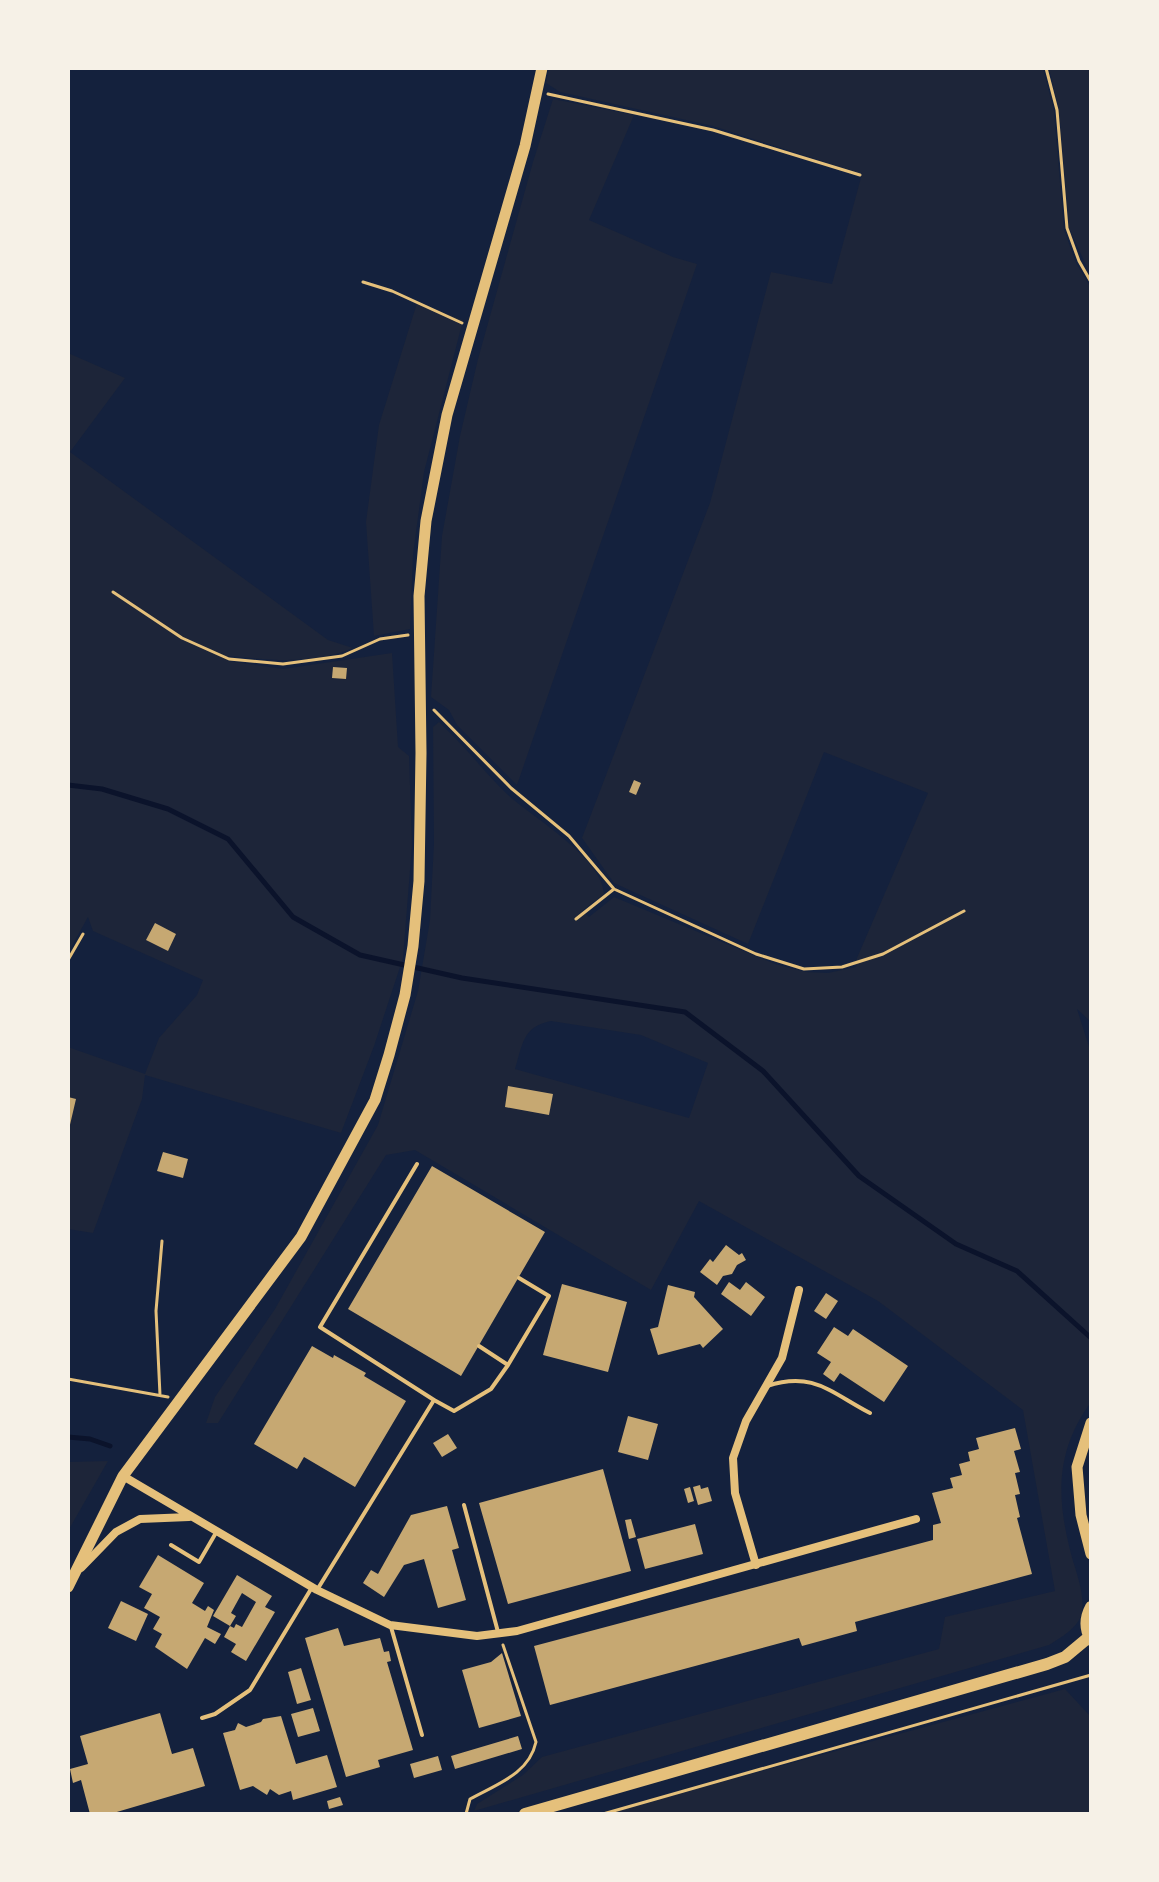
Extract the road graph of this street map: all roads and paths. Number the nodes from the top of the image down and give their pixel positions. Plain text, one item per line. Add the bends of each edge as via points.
1 (542, 68) edge
2 (1046, 68) edge
3 (537, 92) junction
4 (860, 175) dead end
5 (363, 282) dead end
6 (1091, 282) edge
7 (473, 326) junction
8 (113, 592) dead end
9 (419, 634) junction
10 (420, 695) junction
11 (614, 889) junction
12 (964, 911) dead end
13 (576, 919) dead end
14 (83, 934) dead end
15 (68, 960) edge
16 (417, 1164) dead end
17 (162, 1241) dead end
18 (519, 1278) dead end
19 (799, 1290) dead end
20 (479, 1346) dead end
21 (508, 1365) junction
22 (68, 1379) edge
23 (764, 1387) junction
24 (160, 1395) junction
25 (179, 1399) junction
26 (434, 1400) junction
27 (870, 1413) dead end
28 (1091, 1423) edge
29 (123, 1476) junction
30 (464, 1505) dead end
31 (192, 1516) junction
32 (916, 1519) dead end
33 (217, 1531) junction
34 (171, 1545) dead end
35 (1091, 1554) edge
36 (756, 1565) junction
37 (70, 1582) edge
38 (315, 1588) junction
39 (1091, 1607) edge
40 (390, 1625) junction
41 (499, 1634) junction
42 (1090, 1638) edge
43 (1091, 1675) edge
44 (202, 1718) dead end
45 (422, 1735) dead end
46 (466, 1814) edge
47 (525, 1814) edge
48 (603, 1814) edge

1 - 3 street
2 - 6 path via 1057,110 1067,228
3 - 4 path via 713,130
3 - 7 street
5 - 7 path
7 - 9 street via 447,415 426,521
8 - 9 path via 182,638 229,659 283,664 342,656 380,639
9 - 10 street
10 - 11 path via 511,788 569,836
10 - 25 street via 419,881 413,946 375,1100 301,1237
11 - 12 path via 756,954 804,969 842,967 883,954
11 - 13 path
14 - 15 path
16 - 26 lane via 320,1327
17 - 24 path via 156,1311
18 - 21 lane via 549,1296
19 - 23 street via 782,1358
20 - 21 lane
21 - 26 lane via 491,1389 454,1411
22 - 24 path
23 - 27 lane via 803,1379
23 - 36 street via 733,1458 735,1493
24 - 25 path
25 - 29 street
26 - 38 lane
28 - 35 street via 1077,1467
29 - 31 street
29 - 37 street
30 - 41 lane
31 - 33 street
31 - 37 street via 140,1519 116,1532
32 - 36 street
33 - 34 lane via 199,1562
33 - 38 street
36 - 41 street
38 - 40 street
38 - 44 lane via 250,1690
39 - 42 main road via 1086,1619
40 - 41 street
40 - 45 lane
41 - 46 path via 536,1742 533,1758 516,1774 470,1799
42 - 47 main road via 1047,1664
43 - 48 path

